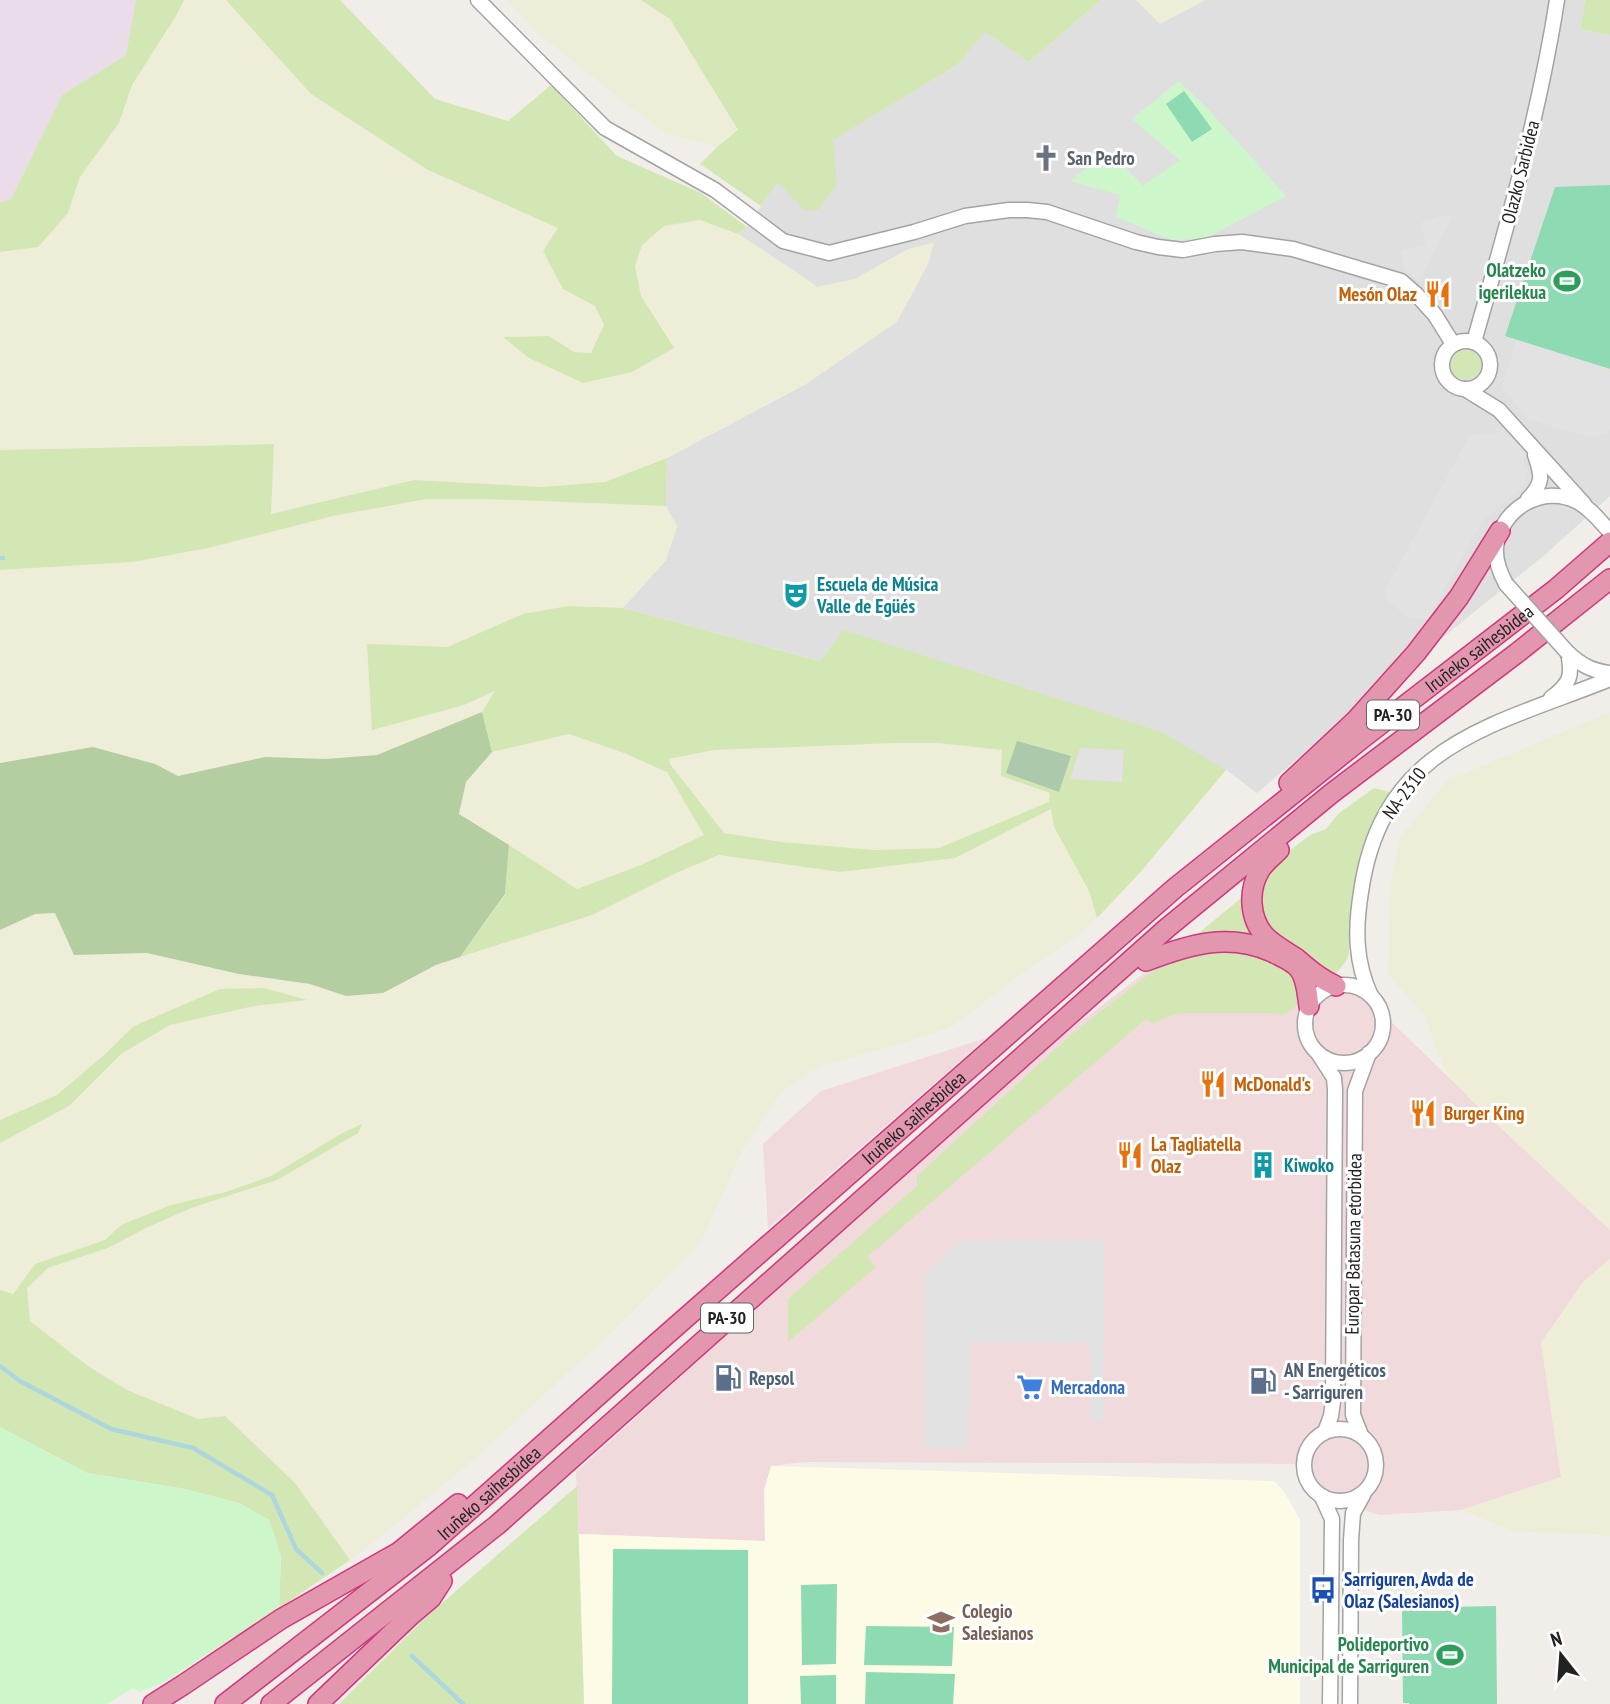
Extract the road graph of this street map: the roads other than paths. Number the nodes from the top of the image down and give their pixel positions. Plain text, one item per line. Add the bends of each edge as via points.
1 (478, 0) edge
2 (1557, 0) edge
3 (1474, 342) junction
4 (1453, 344) junction
5 (1489, 373) junction
6 (1465, 389) junction
7 (1499, 410) junction
8 (1532, 447) junction
9 (1523, 503) junction
10 (1592, 512) junction
11 (1500, 531) junction
12 (1610, 532) edge
13 (1610, 542) edge
14 (1610, 579) edge
15 (1610, 588) edge
16 (1567, 653) junction
17 (1610, 673) edge
18 (1610, 679) edge
19 (1545, 703) junction
20 (1279, 850) junction
21 (1175, 888) junction
22 (1357, 953) junction
23 (1146, 961) junction
24 (1338, 985) junction
25 (1371, 996) junction
26 (1309, 1006) junction
27 (1318, 1053) junction
28 (1369, 1053) junction
29 (657, 1343) junction
30 (1325, 1432) junction
31 (1361, 1436) junction
32 (1364, 1493) junction
33 (1322, 1497) junction
34 (442, 1581) junction
35 (153, 1704) edge
36 (225, 1704) edge
37 (271, 1704) edge
38 (283, 1704) edge
39 (318, 1704) edge
40 (1330, 1704) edge
41 (1350, 1704) edge

1 - 4 street via 605,128 715,190 783,241 829,253 965,216 1009,210 1047,212 1158,247 1183,250 1242,242 1293,250 1401,281 1435,315
2 - 3 street, Olazko Sarbidea via 1515,198
3 - 4 street
3 - 5 street via 1489,358
4 - 6 street via 1444,356 1443,371 1451,383
5 - 6 street via 1479,385
5 - 7 street
6 - 7 street
7 - 8 street
8 - 9 street via 1540,470 1539,488
8 - 10 street
9 - 10 street via 1559,496
9 - 11 street
10 - 12 street
11 - 16 street, bridge via 1498,568 1506,584
11 - 21 highway via 1459,597 1355,721 1217,841
13 - 21 highway, Iruñeko saihesbidea / PA-30
14 - 37 highway, Iruñeko saihesbidea / PA-30 via 1332,793 1147,946 497,1525
15 - 20 highway
16 - 17 street via 1596,671
16 - 19 street via 1569,680
18 - 19 street, NA-2310
19 - 22 street, NA-2310 via 1447,748 1400,793 1367,860
20 - 23 highway
20 - 24 highway via 1254,885 1255,921 1270,941 1315,975
21 - 29 highway, Iruñeko saihesbidea / PA-30
22 - 24 street
22 - 25 street
23 - 26 highway via 1202,943 1247,943 1299,969
23 - 34 highway
24 - 25 street via 1354,986
24 - 26 street via 1324,990
25 - 28 street via 1379,1006 1382,1031
26 - 27 street via 1306,1035
27 - 28 street via 1338,1062
27 - 30 street, Europar Batasuna etorbidea via 1334,1078 1335,1097 1333,1401
28 - 31 street, Europar Batasuna etorbidea via 1355,1091 1353,1415
29 - 35 highway via 620,1365 399,1552 281,1619
29 - 36 highway, Iruñeko saihesbidea / PA-30 via 429,1546
30 - 31 street via 1350,1430
30 - 33 street via 1310,1445 1304,1464 1309,1483
31 - 32 street via 1371,1445 1376,1460 1373,1482
32 - 33 street via 1344,1501
32 - 41 street via 1354,1508 1351,1540
33 - 40 street via 1332,1519
34 - 38 highway
34 - 39 highway via 431,1598

